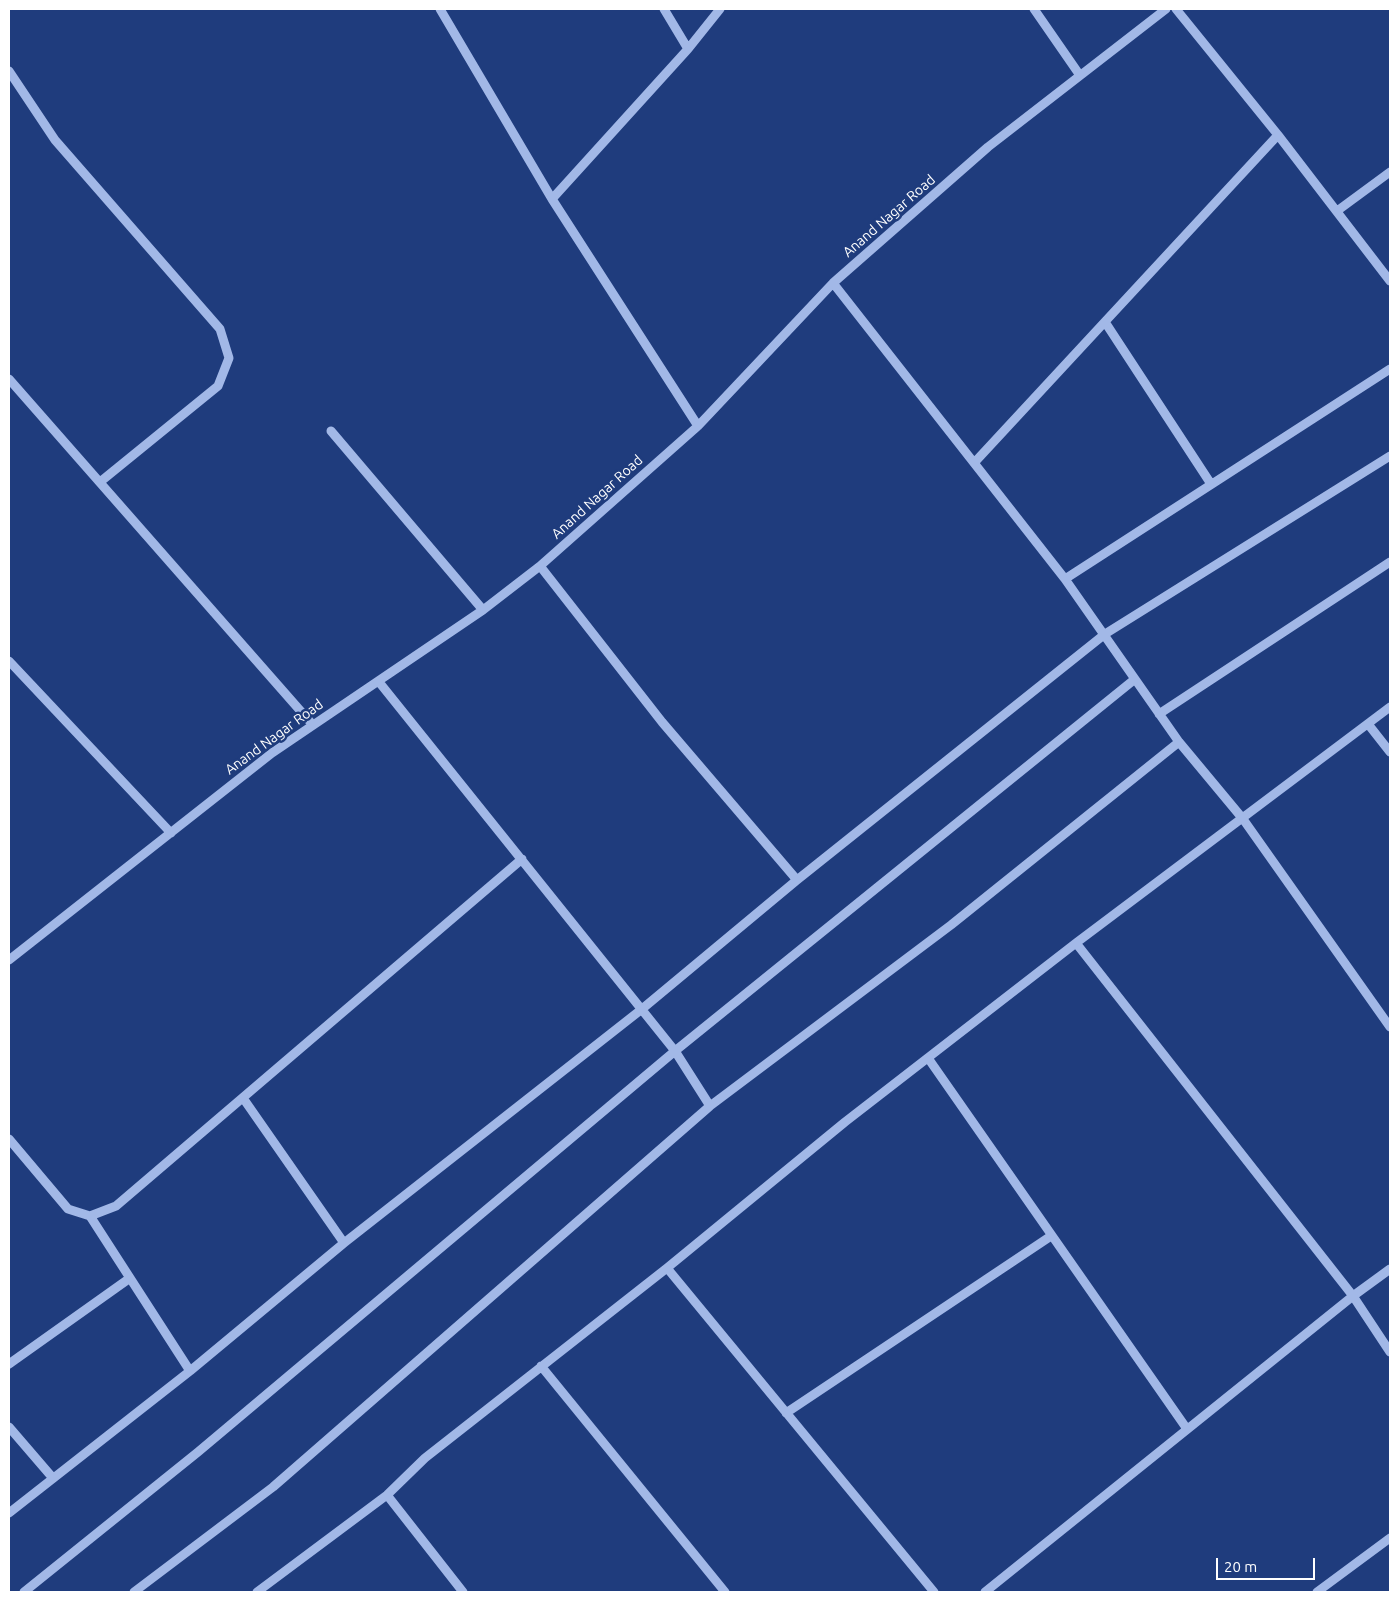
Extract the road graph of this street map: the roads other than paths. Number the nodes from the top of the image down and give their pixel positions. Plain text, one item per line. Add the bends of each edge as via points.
1 (440, 9) edge
2 (664, 9) edge
3 (720, 9) edge
4 (1034, 9) edge
5 (1166, 9) edge
6 (1176, 9) edge
7 (688, 48) junction
8 (9, 71) edge
9 (1080, 74) junction
10 (1278, 135) junction
11 (1390, 172) edge
12 (552, 200) junction
13 (1337, 211) junction
14 (1390, 281) edge
15 (833, 283) junction
16 (1105, 322) junction
17 (1390, 369) edge
18 (9, 379) edge
19 (698, 426) junction
20 (331, 431) dead end
21 (1390, 456) edge
22 (974, 463) junction
23 (100, 482) junction
24 (1211, 484) junction
25 (1390, 562) edge
26 (540, 566) junction
27 (1065, 579) junction
28 (483, 610) junction
29 (1105, 634) junction
30 (9, 661) edge
31 (1136, 680) junction
32 (379, 682) junction
33 (1390, 708) edge
34 (1159, 714) junction
35 (312, 724) junction
36 (1368, 724) junction
37 (1179, 742) junction
38 (1390, 752) edge
39 (1243, 819) junction
40 (171, 833) junction
41 (522, 859) junction
42 (797, 880) junction
43 (1076, 943) junction
44 (9, 960) edge
45 (642, 1009) junction
46 (1390, 1027) edge
47 (675, 1051) junction
48 (928, 1058) junction
49 (243, 1098) junction
50 (710, 1106) junction
51 (9, 1139) edge
52 (90, 1216) junction
53 (1051, 1236) junction
54 (344, 1243) junction
55 (667, 1268) junction
56 (1390, 1269) edge
57 (130, 1278) junction
58 (1353, 1296) junction
59 (1390, 1352) edge
60 (9, 1364) edge
61 (541, 1366) junction
62 (190, 1371) junction
63 (786, 1412) junction
64 (9, 1428) edge
65 (1187, 1430) junction
66 (52, 1477) junction
67 (387, 1494) junction
68 (9, 1513) edge
69 (1390, 1538) edge
70 (24, 1592) edge
71 (134, 1592) edge
72 (257, 1592) edge
73 (463, 1592) edge
74 (725, 1592) edge
75 (934, 1592) edge
76 (985, 1592) edge
77 (1317, 1592) edge

1 - 12 street
2 - 7 street
3 - 7 street
4 - 9 street
5 - 9 street, Anand Nagar Road
6 - 10 street
7 - 12 street
8 - 23 street via 55,140 220,329 229,358 218,386
9 - 15 street, Anand Nagar Road via 988,147
10 - 13 street
10 - 16 street
11 - 13 street
12 - 19 street
13 - 14 street
15 - 19 street, Anand Nagar Road
15 - 22 street
16 - 22 street
16 - 24 street
17 - 24 street
18 - 23 street
19 - 26 street, Anand Nagar Road
20 - 28 street
21 - 29 street
22 - 27 street
23 - 35 street
24 - 27 street
25 - 34 street
26 - 28 street, Anand Nagar Road
26 - 42 street via 662,722
27 - 29 street
28 - 32 street, Anand Nagar Road
29 - 31 street
29 - 42 street
30 - 40 street
31 - 34 street
31 - 47 street
32 - 35 street, Anand Nagar Road
32 - 41 street
33 - 36 street
34 - 37 street
35 - 40 street, Anand Nagar Road
36 - 38 street
36 - 39 street
37 - 39 street
37 - 50 street via 951,925
39 - 43 street
39 - 46 street
40 - 44 street, Anand Nagar Road
41 - 45 street
41 - 49 street
42 - 45 street
43 - 48 street
43 - 58 street
45 - 47 street
45 - 54 street
47 - 50 street
47 - 70 street via 198,1452
48 - 53 street
48 - 55 street via 844,1122
49 - 52 street via 116,1206
49 - 54 street
50 - 71 street via 274,1488
51 - 52 street via 68,1209
52 - 57 street
53 - 63 street
53 - 65 street
54 - 62 street
55 - 61 street
55 - 63 street
56 - 58 street
57 - 60 street
57 - 62 street
58 - 59 street
58 - 65 street
61 - 67 street via 425,1458
61 - 74 street
62 - 66 street
63 - 75 street
64 - 66 street
65 - 76 street
66 - 68 street
67 - 72 street
67 - 73 street
69 - 77 street

